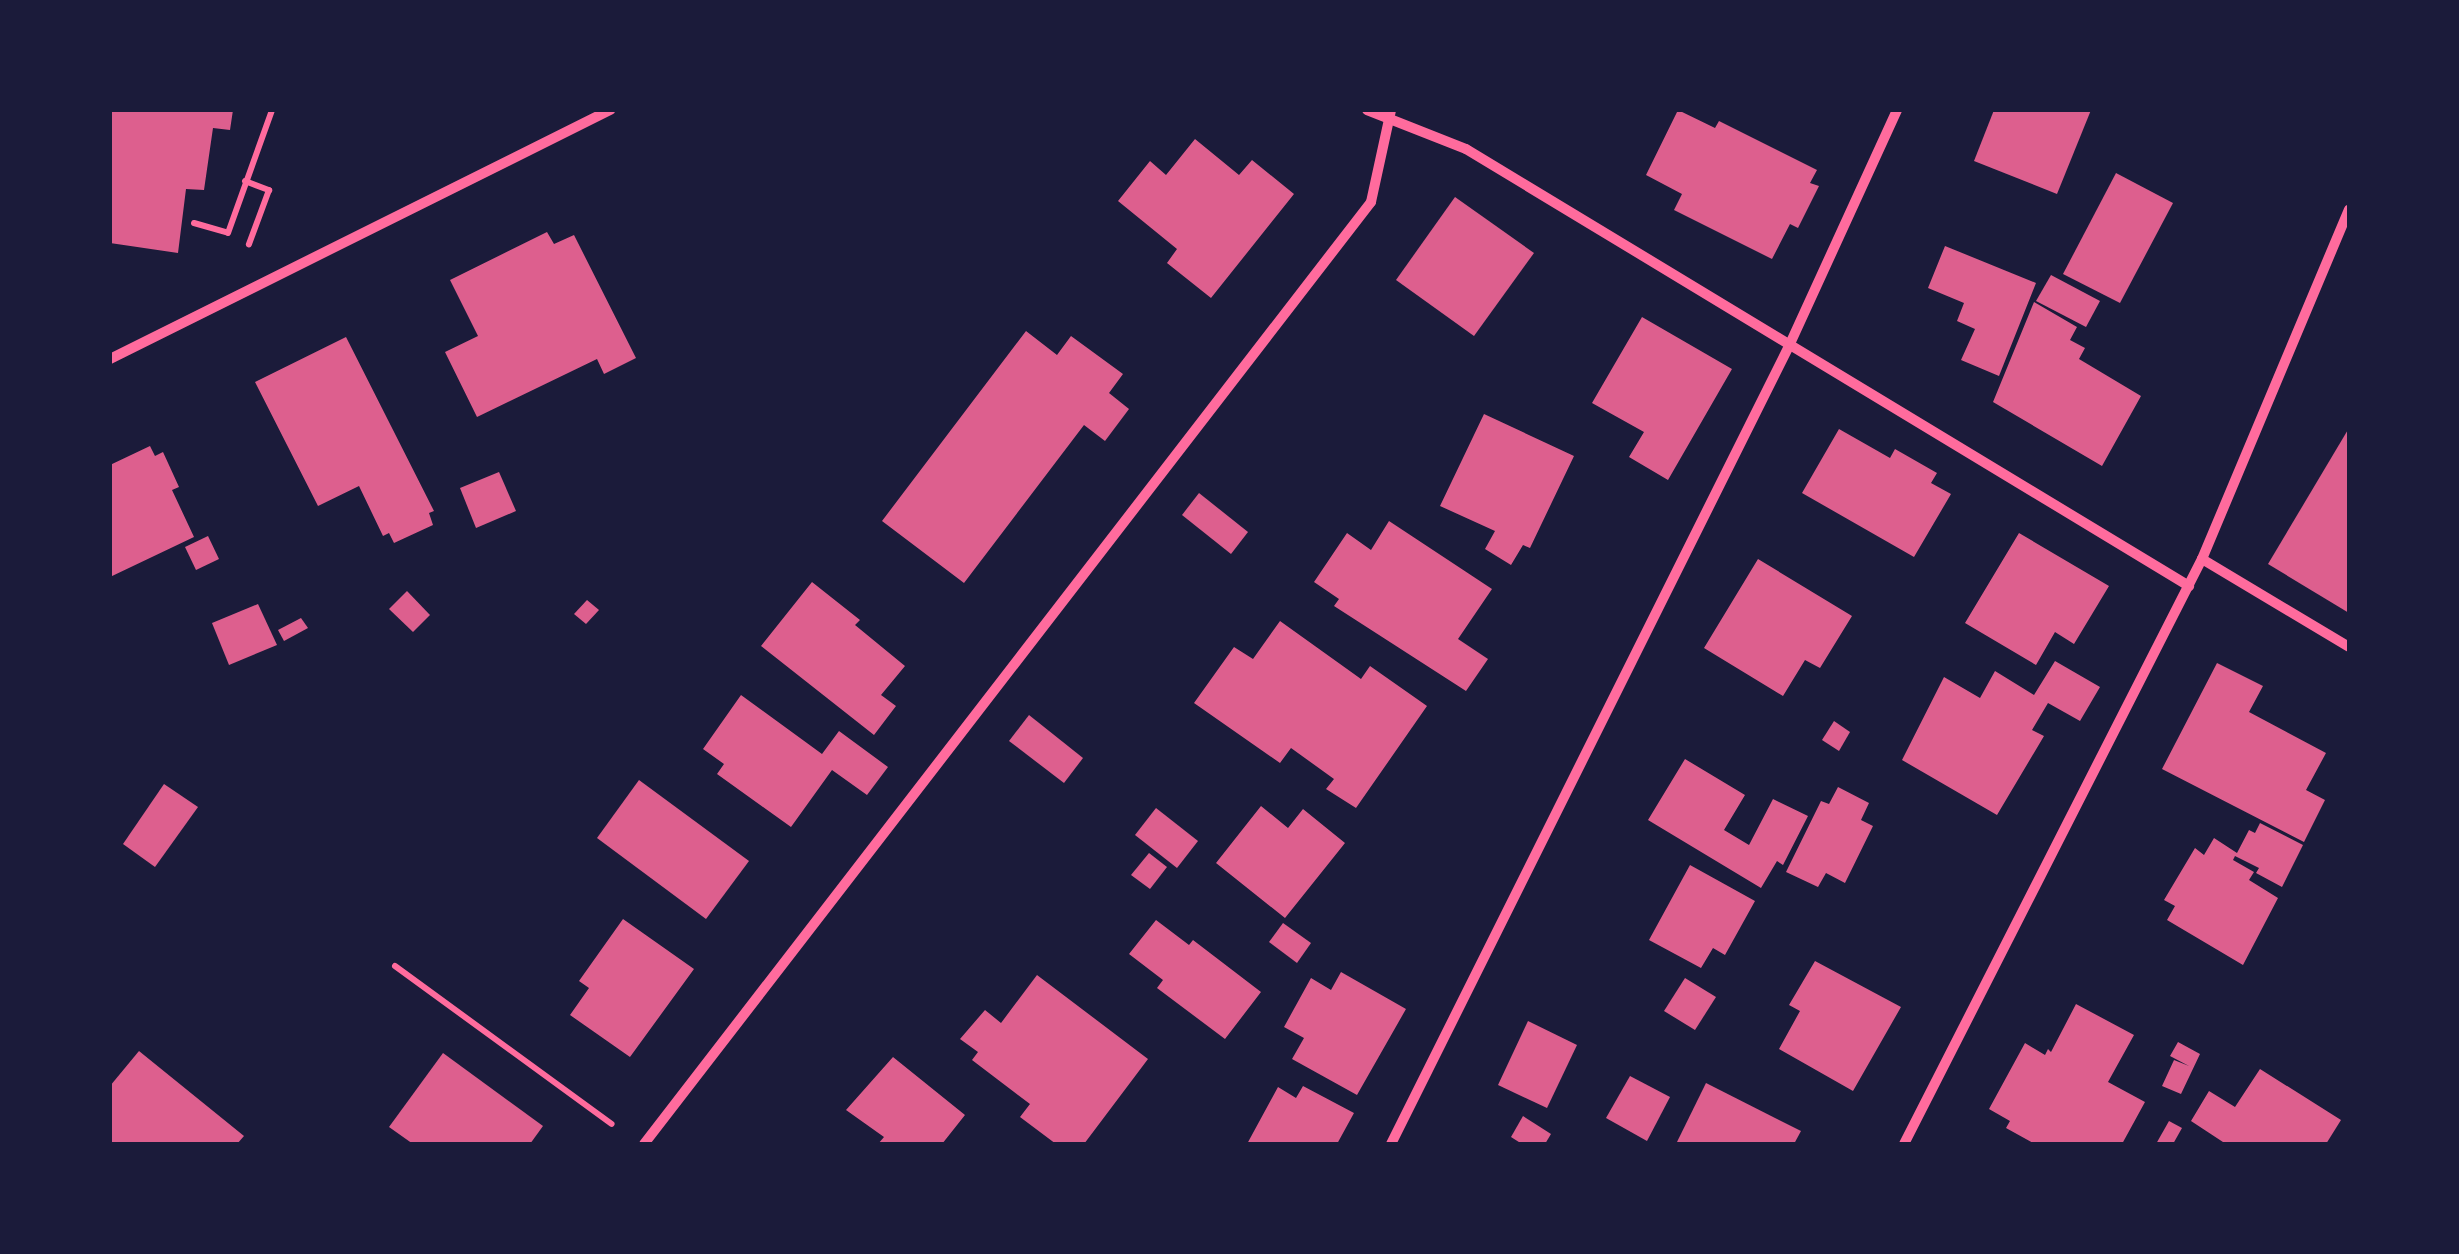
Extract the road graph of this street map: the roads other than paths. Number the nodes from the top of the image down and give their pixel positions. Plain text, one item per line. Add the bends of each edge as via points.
1 (610, 110) edge
2 (1367, 110) edge
3 (1897, 110) edge
4 (1392, 115) edge
5 (2349, 210) edge
6 (1789, 346) junction
7 (110, 359) edge
8 (2202, 560) junction
9 (2189, 586) junction
10 (2349, 647) edge
11 (644, 1144) edge
12 (1391, 1144) edge
13 (1904, 1144) edge

1 - 7 street
2 - 4 street
3 - 6 street
4 - 6 street via 1466,150
4 - 11 street via 1371,202
5 - 8 street
6 - 9 street
6 - 12 street
8 - 9 street
8 - 10 street
9 - 13 street

